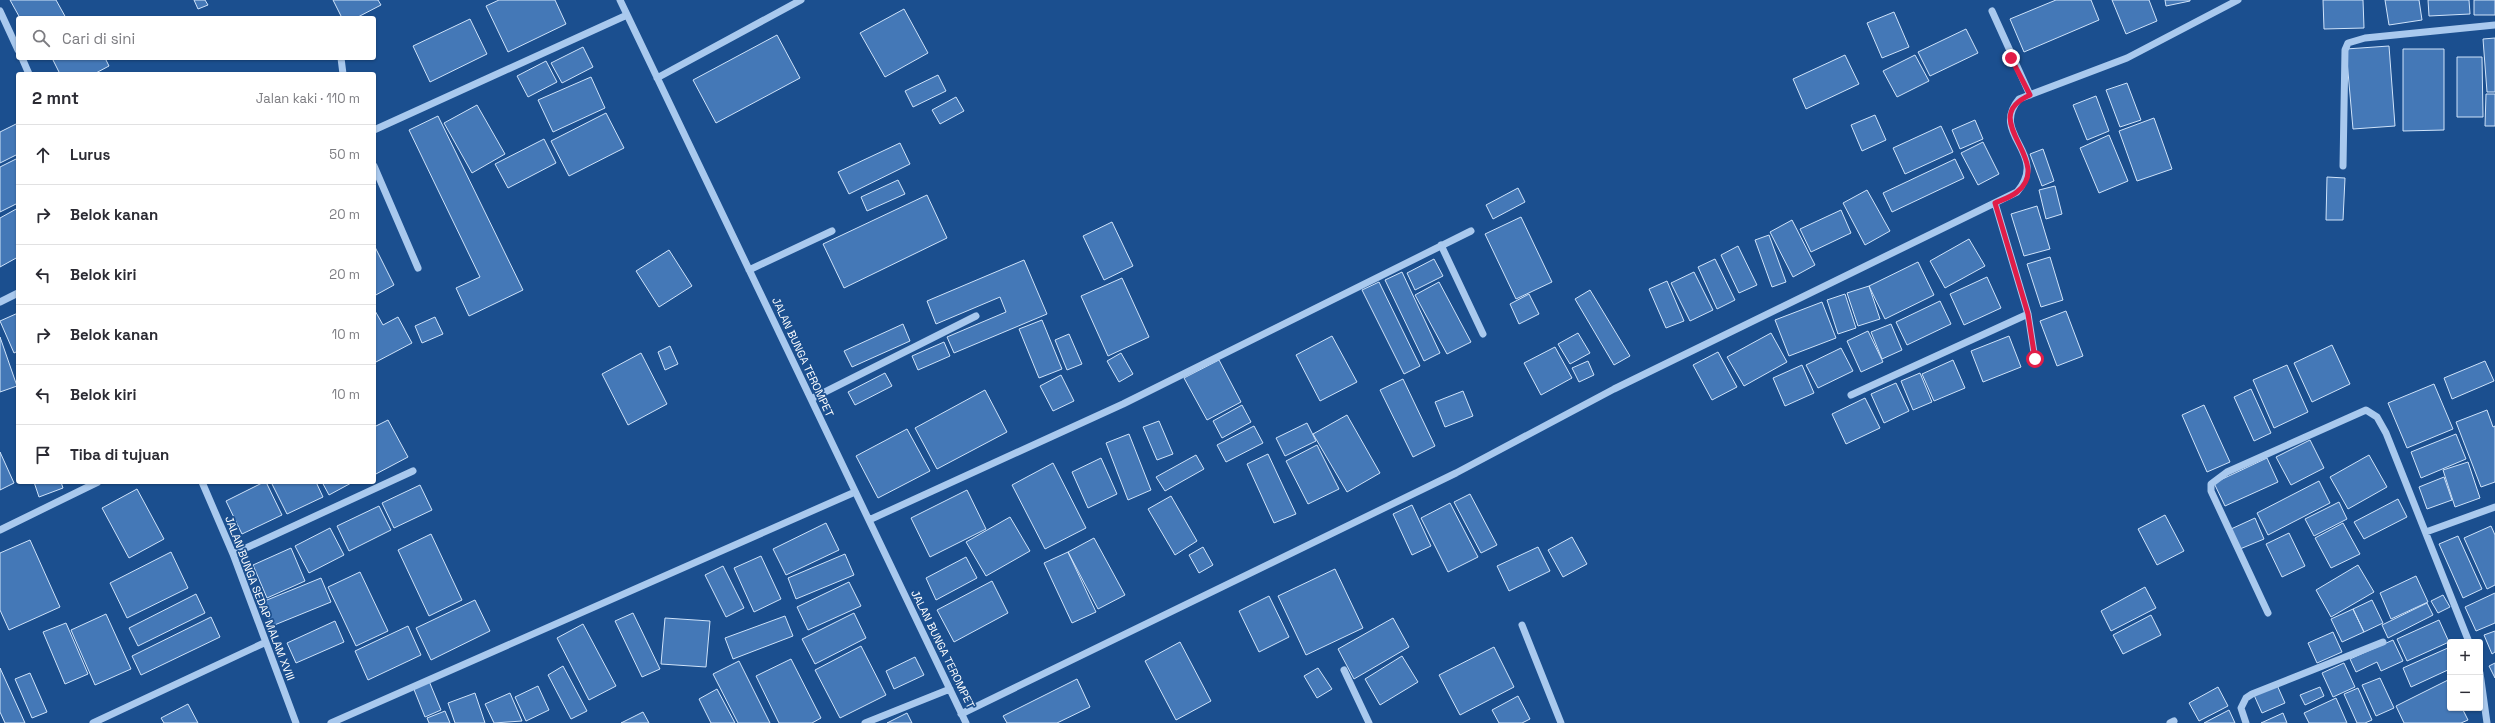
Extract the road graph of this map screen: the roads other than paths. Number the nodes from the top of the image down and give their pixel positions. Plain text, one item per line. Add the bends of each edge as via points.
1 (620, 0) edge
2 (801, 0) edge
3 (2238, 0) edge
4 (0, 11) edge
5 (1992, 11) dead end
6 (627, 15) junction
7 (2495, 25) edge
8 (16, 46) edge
9 (23, 60) edge
10 (341, 60) edge
11 (28, 72) edge
12 (343, 72) edge
13 (657, 78) junction
14 (2030, 95) junction
15 (376, 129) edge
16 (2343, 166) dead end
17 (376, 171) edge
18 (1995, 203) junction
19 (832, 231) dead end
20 (1471, 231) dead end
21 (1440, 246) junction
22 (418, 268) dead end
23 (749, 270) junction
24 (16, 294) edge
25 (0, 302) edge
26 (2028, 314) junction
27 (976, 316) dead end
28 (1483, 334) dead end
29 (2035, 359) dead end
30 (1851, 395) dead end
31 (811, 399) junction
32 (413, 471) dead end
33 (94, 484) edge
34 (203, 484) edge
35 (855, 492) junction
36 (2495, 507) edge
37 (869, 520) junction
38 (0, 530) edge
39 (2426, 532) junction
40 (233, 554) junction
41 (2268, 613) dead end
42 (1522, 625) dead end
43 (2468, 639) edge
44 (2383, 642) dead end
45 (264, 643) junction
46 (1344, 670) dead end
47 (2480, 675) edge
48 (950, 689) junction
49 (961, 714) junction
50 (93, 723) edge
51 (296, 723) edge
52 (331, 723) edge
53 (865, 723) edge
54 (966, 723) edge
55 (1369, 723) edge
56 (1560, 723) edge
57 (2246, 723) edge
58 (2487, 723) edge

1 - 6 street, JALAN BUNGA TEROMPET
2 - 13 street
3 - 14 street via 2127,58
4 - 8 street
5 - 14 street
6 - 13 street, JALAN BUNGA TEROMPET
6 - 15 street
7 - 16 street via 2351,40 2345,50
9 - 11 street
10 - 12 street
13 - 23 street, JALAN BUNGA TEROMPET
14 - 18 street via 2019,99 2009,116 2010,124 2028,163 2025,183 2017,192
17 - 22 street
18 - 26 street
18 - 49 street via 1614,389 1456,473
19 - 23 street
20 - 21 street
21 - 28 street
21 - 37 street via 1122,404
23 - 31 street, JALAN BUNGA TEROMPET
24 - 25 street
26 - 29 street
26 - 30 street
27 - 31 street
31 - 35 street, JALAN BUNGA TEROMPET
32 - 40 street
33 - 38 street
34 - 40 street, JALAN BUNGA SEDAP MALAM XVIII
35 - 37 street, JALAN BUNGA TEROMPET
35 - 52 street
36 - 39 street
37 - 48 street, JALAN BUNGA TEROMPET
39 - 41 street via 2386,433 2377,417 2366,410 2226,472 2214,480 2211,491
39 - 43 street
40 - 45 street, JALAN BUNGA SEDAP MALAM XVIII
42 - 56 street
44 - 57 street via 2252,694 2246,698 2241,708
45 - 50 street
45 - 51 street, JALAN BUNGA SEDAP MALAM XVIII
46 - 55 street
47 - 58 street
48 - 49 street, JALAN BUNGA TEROMPET
48 - 53 street
49 - 54 street, JALAN BUNGA TEROMPET

